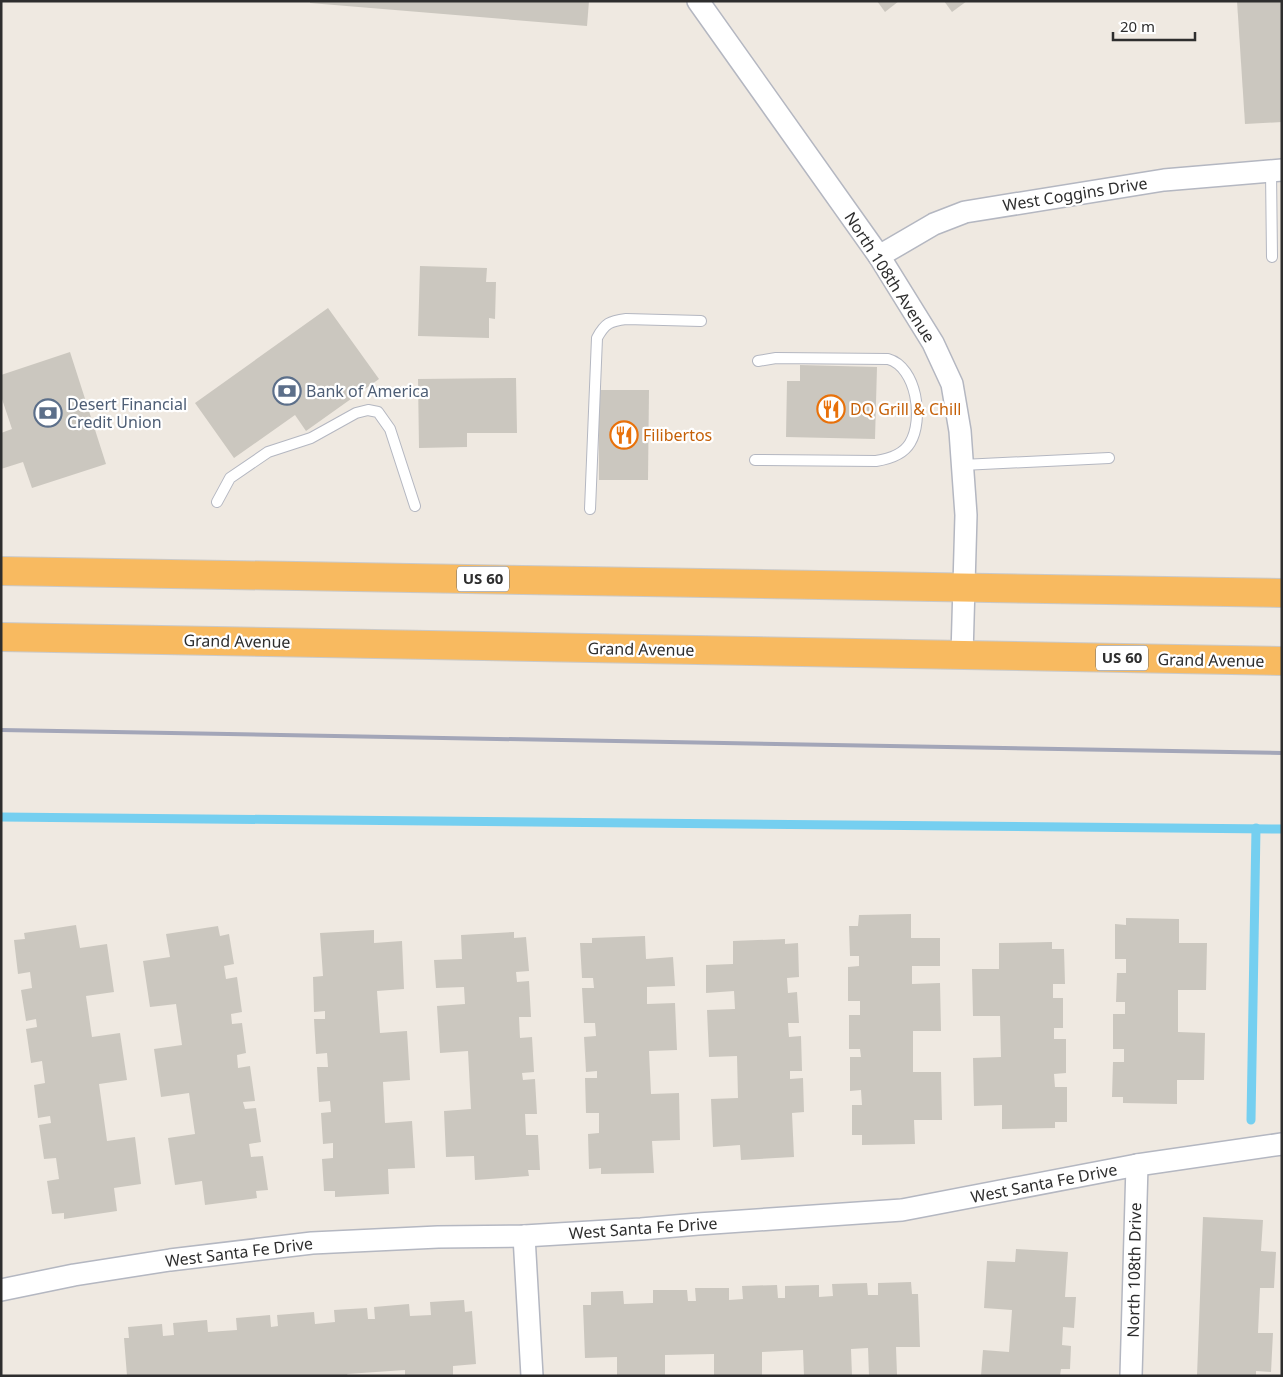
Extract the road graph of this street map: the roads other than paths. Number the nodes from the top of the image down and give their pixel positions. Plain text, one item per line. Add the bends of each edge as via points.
1 (698, 1) edge
2 (1276, 170) edge
3 (879, 256) junction
4 (1272, 257) dead end
5 (702, 321) dead end
6 (758, 361) dead end
7 (1109, 458) dead end
8 (755, 460) dead end
9 (962, 465) junction
10 (216, 502) dead end
11 (414, 506) dead end
12 (590, 508) dead end
13 (1, 571) edge
14 (965, 586) junction
15 (1282, 593) edge
16 (1, 637) edge
17 (962, 655) junction
18 (1282, 661) edge
19 (1282, 1144) edge
20 (1137, 1165) junction
21 (524, 1236) junction
22 (1, 1290) edge
23 (532, 1376) edge
24 (1131, 1376) edge

1 - 3 street, North 108th Avenue
2 - 3 street, West Coggins Drive via 1164,180 965,212 934,224
2 - 4 lane
3 - 9 street, North 108th Avenue via 933,343 952,384
5 - 12 lane via 626,319 608,323 597,338
6 - 8 lane via 776,358 896,361 911,381 917,416 909,444 900,454 886,460
7 - 9 lane
9 - 14 street, North 108th Avenue via 966,516
10 - 11 lane via 230,478 268,452 311,438 356,413 368,410 378,412 390,429
13 - 14 highway, US 60
14 - 15 highway, US 60
14 - 17 street, North 108th Avenue
16 - 17 highway, Grand Avenue / US 60
17 - 18 highway, Grand Avenue / US 60
19 - 20 street, West Santa Fe Drive
20 - 21 street, West Santa Fe Drive via 902,1210
20 - 24 street, North 108th Drive
21 - 22 street, West Santa Fe Drive via 312,1243 170,1260
21 - 23 street

